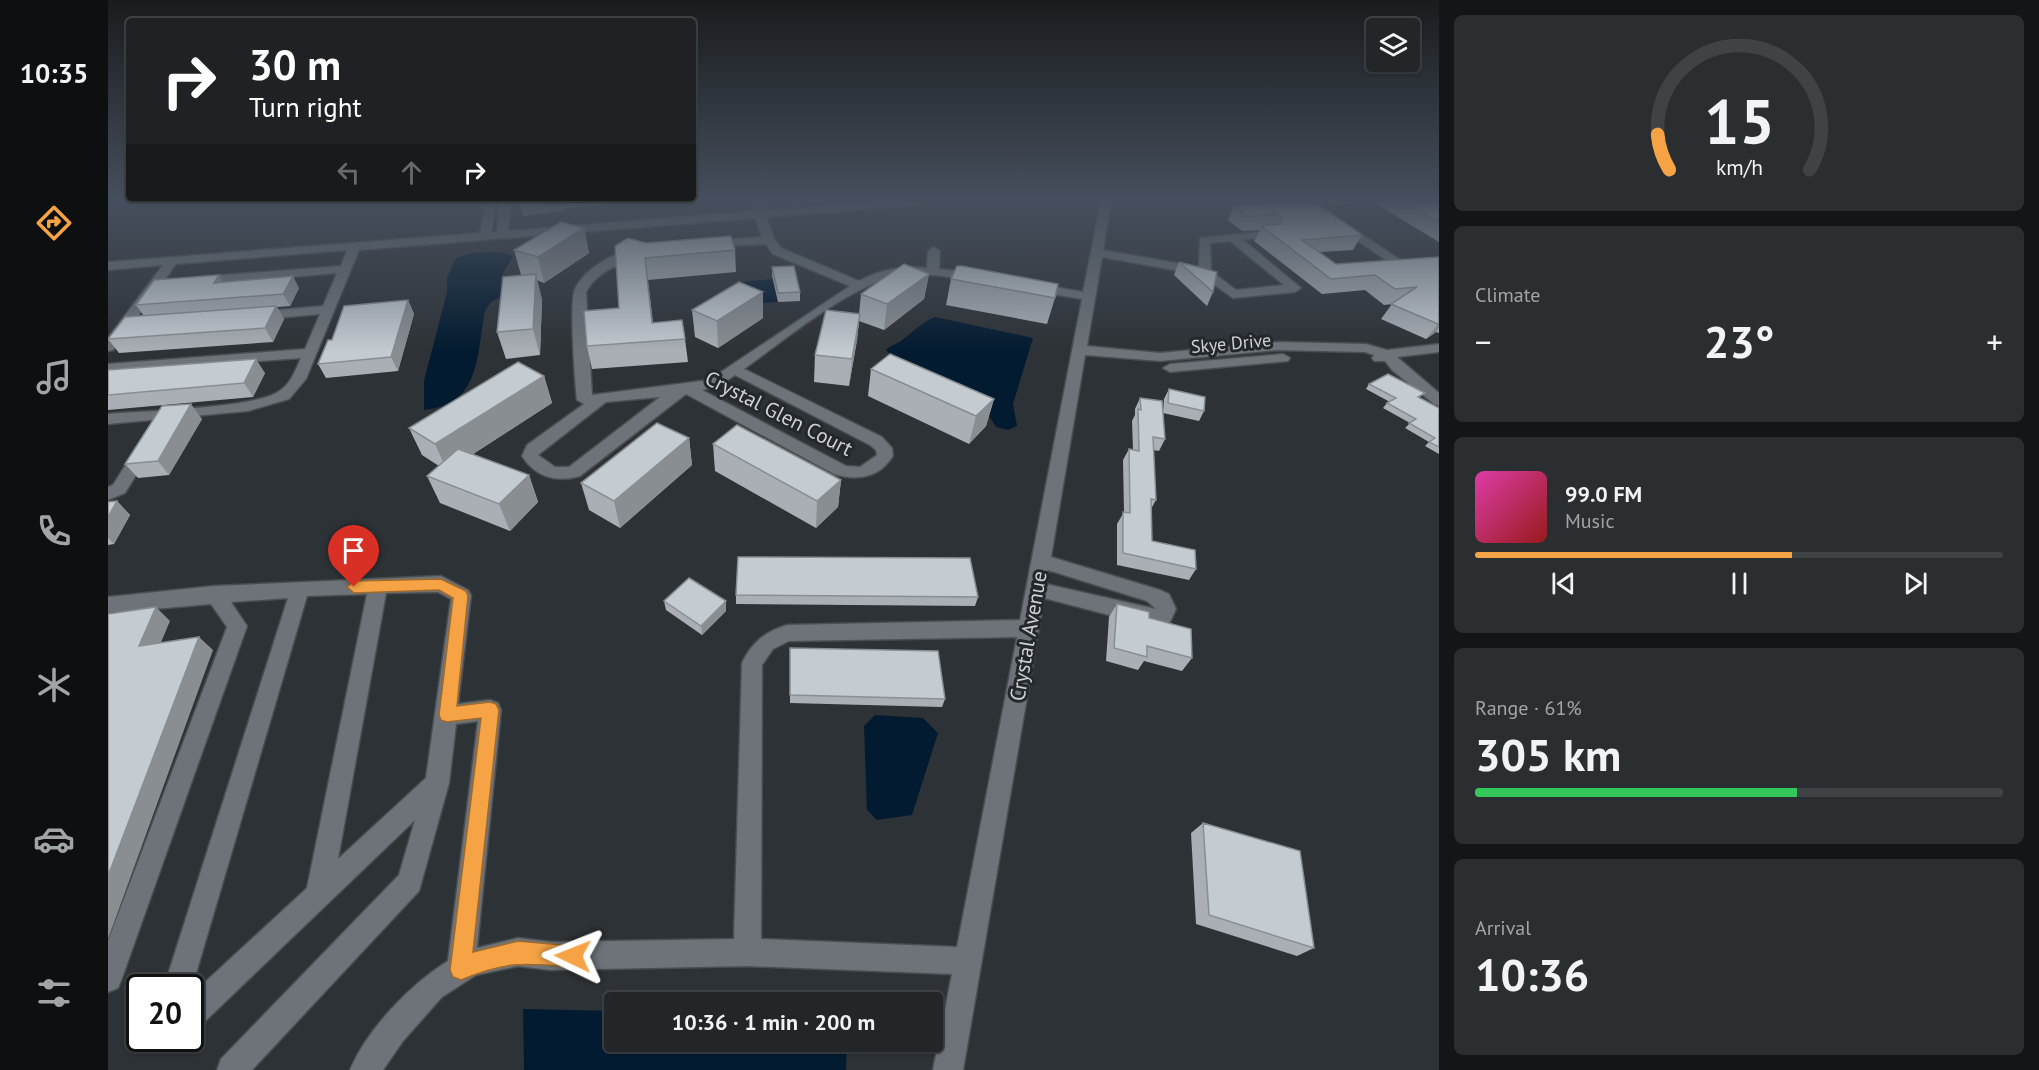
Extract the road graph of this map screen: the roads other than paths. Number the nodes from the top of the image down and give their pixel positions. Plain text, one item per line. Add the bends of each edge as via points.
1 (934, 251) dead end
2 (283, 252) edge
3 (353, 252) edge
4 (639, 252) edge
5 (779, 252) edge
6 (1204, 252) edge
7 (1250, 252) edge
8 (1382, 252) edge
9 (1098, 253) joint
10 (172, 261) junction
11 (1396, 261) edge
12 (108, 266) edge
13 (346, 269) junction
14 (933, 270) junction
15 (1205, 273) junction
16 (987, 279) edge
17 (154, 284) junction
18 (858, 285) junction
19 (1022, 285) edge
20 (1090, 297) junction
21 (329, 309) junction
22 (242, 317) edge
23 (147, 322) edge
24 (124, 325) junction
25 (108, 347) edge
26 (1439, 348) edge
27 (310, 353) junction
28 (1387, 354) junction
29 (1079, 356) junction
30 (108, 368) edge
31 (735, 370) junction
32 (683, 389) junction
33 (602, 398) junction
34 (1439, 401) edge
35 (164, 414) junction
36 (108, 419) edge
37 (108, 494) edge
38 (1042, 561) junction
39 (378, 586) junction
40 (300, 588) junction
41 (1036, 589) junction
42 (214, 594) junction
43 (108, 605) edge
44 (1029, 628) junction
45 (447, 715) junction
46 (437, 783) junction
47 (320, 894) junction
48 (747, 952) junction
49 (968, 961) junction
50 (461, 970) junction
51 (182, 974) edge
52 (108, 978) edge
53 (204, 1003) edge
54 (232, 1070) edge
55 (365, 1070) edge
56 (948, 1070) edge

1 - 14 street
2 - 10 street
3 - 13 street
4 - 33 street via 624,255 582,287 580,328 585,400
5 - 18 street
6 - 15 street
7 - 15 street via 1295,288 1233,294
8 - 11 street
9 - 15 street
9 - 20 street, Crystal Avenue
10 - 12 street
10 - 17 street
13 - 17 street
13 - 21 street
14 - 16 street
14 - 18 street via 889,273
17 - 24 street
18 - 31 street
19 - 20 street
20 - 29 street, Crystal Avenue
21 - 22 street
21 - 27 street
23 - 24 street
24 - 25 street
26 - 28 street, Skye Drive
27 - 30 street
27 - 35 street via 294,387 279,399
28 - 29 street, Skye Drive via 1366,359 1241,354 1158,368
28 - 34 street
29 - 38 street, Crystal Avenue
31 - 32 street via 714,383
31 - 32 street, Crystal Glen Court via 876,441 884,448 885,456 863,473 840,470
32 - 33 street
32 - 33 street via 574,472 552,473 535,463 530,456 533,449
35 - 36 street
35 - 37 street via 126,479 119,489
38 - 41 street, Crystal Avenue
38 - 41 street via 1153,595 1162,600 1166,609 1163,616 1155,619
39 - 40 street
39 - 45 street via 441,584 461,596
39 - 47 street
40 - 42 street
40 - 51 street
41 - 44 street, Crystal Avenue
42 - 43 street
42 - 52 street via 237,626
44 - 48 street via 788,633 766,643 752,663
44 - 49 street, Crystal Avenue
45 - 46 street
45 - 50 street via 490,710
46 - 47 street
46 - 54 street via 410,882
47 - 53 street
48 - 49 street
48 - 50 street via 551,956 518,952 471,963
49 - 56 street, Crystal Avenue
50 - 55 street via 432,987

